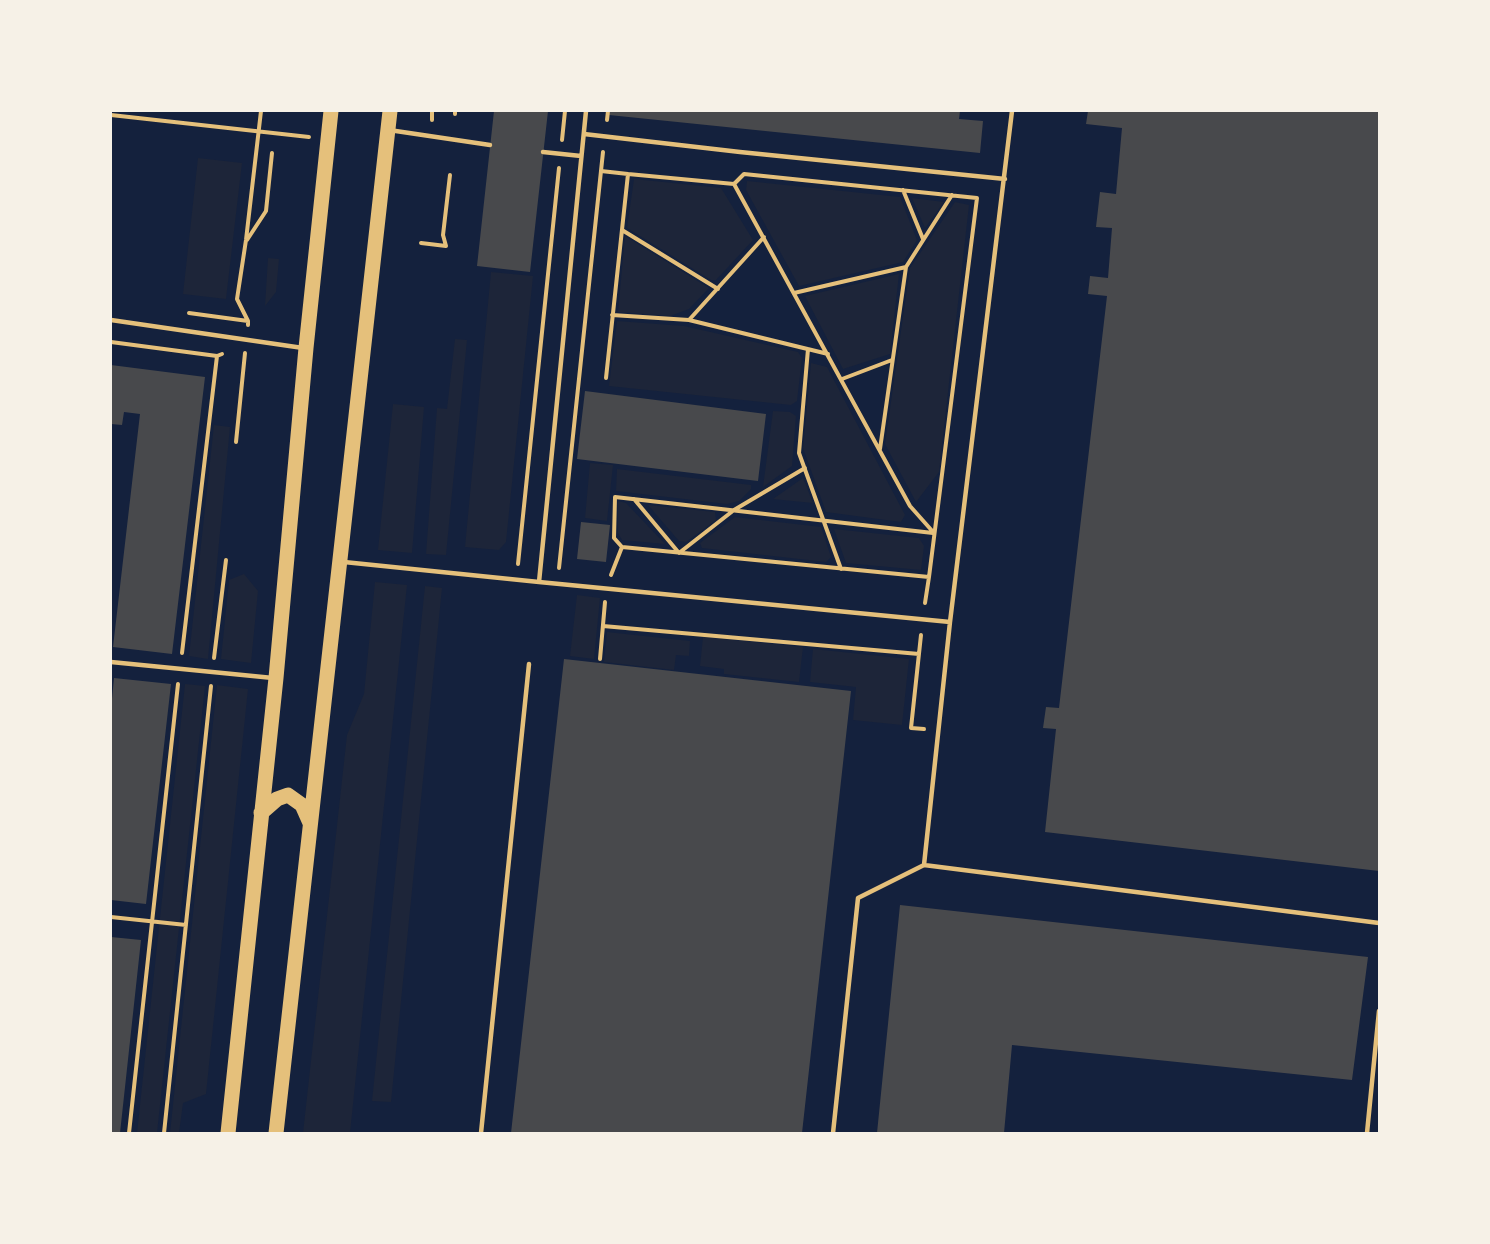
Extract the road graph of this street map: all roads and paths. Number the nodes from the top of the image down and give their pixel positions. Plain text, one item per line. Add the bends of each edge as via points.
1 (261, 111) edge
2 (331, 111) edge
3 (390, 111) edge
4 (566, 111) edge
5 (586, 111) edge
6 (608, 111) edge
7 (1012, 111) edge
8 (111, 115) edge
9 (388, 130) junction
10 (258, 132) junction
11 (584, 134) junction
12 (605, 136) junction
13 (328, 140) junction
14 (490, 145) dead end
15 (543, 152) dead end
16 (272, 153) dead end
17 (561, 153) junction
18 (581, 156) junction
19 (601, 171) junction
20 (628, 174) junction
21 (450, 175) dead end
22 (1005, 179) junction
23 (734, 184) junction
24 (903, 190) junction
25 (952, 195) junction
26 (622, 230) junction
27 (764, 237) junction
28 (246, 240) junction
29 (924, 240) junction
30 (422, 243) dead end
31 (906, 267) junction
32 (718, 288) junction
33 (794, 292) junction
34 (612, 315) junction
35 (111, 320) edge
36 (689, 320) junction
37 (246, 340) junction
38 (111, 342) edge
39 (306, 348) junction
40 (808, 349) junction
41 (828, 354) junction
42 (217, 356) junction
43 (892, 360) junction
44 (606, 378) dead end
45 (842, 379) junction
46 (236, 442) dead end
47 (880, 449) junction
48 (805, 468) junction
49 (633, 498) junction
50 (735, 510) junction
51 (824, 521) junction
52 (934, 533) junction
53 (622, 547) junction
54 (679, 553) junction
55 (226, 560) dead end
56 (340, 561) junction
57 (841, 569) junction
58 (929, 578) junction
59 (516, 579) junction
60 (539, 582) junction
61 (557, 584) junction
62 (606, 588) junction
63 (923, 620) junction
64 (950, 622) junction
65 (603, 626) junction
66 (919, 654) junction
67 (600, 659) dead end
68 (111, 662) edge
69 (529, 664) dead end
70 (180, 670) junction
71 (212, 672) junction
72 (276, 678) junction
73 (911, 728) dead end
74 (261, 813) junction
75 (310, 823) junction
76 (924, 865) junction
77 (111, 917) edge
78 (152, 921) junction
79 (1379, 923) edge
80 (186, 925) junction
81 (1379, 1011) edge
82 (129, 1133) edge
83 (164, 1133) edge
84 (228, 1133) edge
85 (276, 1133) edge
86 (481, 1133) edge
87 (833, 1133) edge
88 (1367, 1133) edge

1 - 10 path
2 - 13 main road
3 - 9 main road
4 - 17 path
5 - 11 lane
6 - 12 path
7 - 22 lane
8 - 10 path
9 - 14 lane
9 - 56 main road
10 - 13 path
10 - 28 path
11 - 12 lane
11 - 18 lane
12 - 19 path
12 - 22 lane
13 - 39 main road
15 - 17 lane
16 - 28 path via 266,211
17 - 18 lane
17 - 59 path
18 - 60 lane
19 - 20 path
19 - 61 path
20 - 23 path
20 - 26 path
21 - 30 path via 443,235 446,246
22 - 64 lane
23 - 24 path via 744,174
23 - 27 path
24 - 25 path
24 - 29 path
25 - 29 path
25 - 52 path via 977,198
26 - 32 path
26 - 34 path
27 - 32 path
27 - 33 path
28 - 37 path via 237,299 248,321
29 - 31 path
31 - 33 path
31 - 43 path
32 - 36 path
33 - 41 path
34 - 36 path
34 - 44 path
35 - 37 lane
36 - 40 path
37 - 39 lane
37 - 42 path
37 - 46 path
38 - 42 path
39 - 72 main road
40 - 41 path
40 - 48 path via 799,453
41 - 45 path
42 - 70 path
43 - 45 path
43 - 47 path
45 - 47 path
47 - 52 path via 910,506
48 - 50 path
48 - 51 path
49 - 50 path
49 - 53 path via 615,497 614,538
49 - 54 path
50 - 51 path
50 - 54 path
51 - 52 path
51 - 57 path
52 - 58 path
53 - 54 path
53 - 62 path
54 - 57 path
55 - 71 path
56 - 59 lane
56 - 75 main road
57 - 58 path
58 - 63 path
59 - 60 lane
60 - 61 lane
61 - 62 lane
62 - 63 lane
62 - 65 path
63 - 64 lane
63 - 66 path
64 - 76 lane
65 - 66 path
65 - 67 path
66 - 73 path
68 - 70 lane
69 - 86 lane
70 - 71 lane
70 - 78 path
71 - 72 lane
71 - 80 path
72 - 74 main road
74 - 75 main road via 288,795 302,806
74 - 84 main road
75 - 85 main road
76 - 79 lane
76 - 87 lane via 858,898
77 - 78 path
78 - 80 path
78 - 82 path
80 - 83 path
81 - 88 lane

